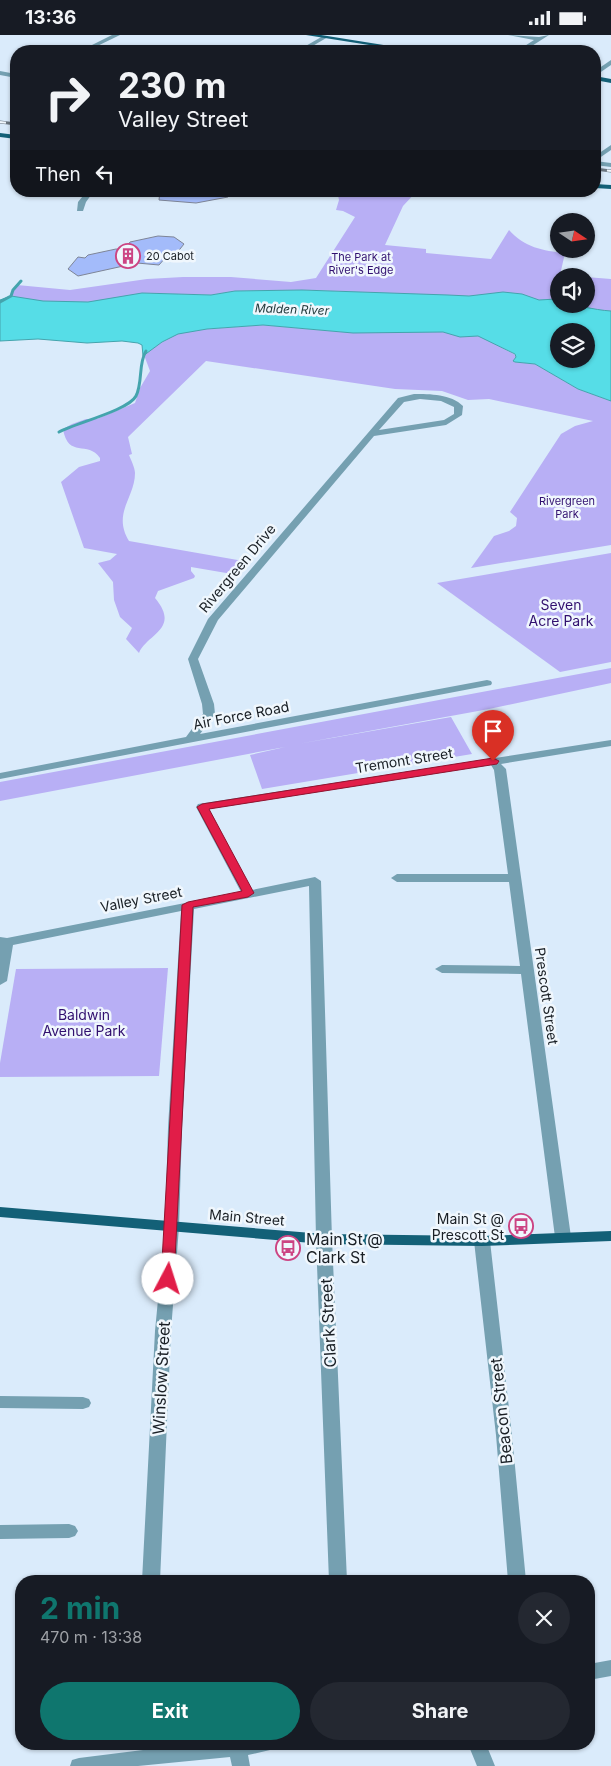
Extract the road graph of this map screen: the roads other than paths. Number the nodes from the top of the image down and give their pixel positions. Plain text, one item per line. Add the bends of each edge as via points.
1 (118, 35) edge
2 (309, 35) edge
3 (511, 35) edge
4 (546, 35) edge
5 (325, 37) junction
6 (540, 39) junction
7 (96, 45) edge
8 (311, 45) edge
9 (375, 45) edge
10 (530, 45) edge
11 (86, 197) edge
12 (80, 209) dead end
13 (371, 434) junction
14 (487, 683) dead end
15 (190, 739) junction
16 (611, 743) edge
17 (493, 761) junction
18 (0, 776) edge
19 (397, 877) dead end
20 (515, 877) junction
21 (248, 893) junction
22 (188, 905) junction
23 (3, 941) edge
24 (318, 944) joint
25 (442, 969) dead end
26 (527, 970) junction
27 (0, 981) edge
28 (0, 1212) edge
29 (172, 1227) junction
30 (611, 1235) edge
31 (563, 1237) junction
32 (324, 1239) junction
33 (482, 1241) junction
34 (0, 1402) edge
35 (83, 1403) dead end
36 (69, 1531) dead end
37 (0, 1532) edge
38 (151, 1575) edge
39 (338, 1575) edge
40 (516, 1575) edge
41 (611, 1669) edge
42 (595, 1672) edge
43 (149, 1750) edge
44 (252, 1750) edge
45 (479, 1750) edge
46 (239, 1757) edge
47 (79, 1766) edge
48 (486, 1766) edge

1 - 7 street
2 - 5 main road
3 - 6 street
4 - 6 street
5 - 8 street
5 - 9 main road
6 - 10 street
11 - 12 street
13 - 13 street, Rivergreen Drive via 446,421 458,415 459,407 449,400 432,397 401,400
13 - 15 street, Rivergreen Drive via 213,619 193,659 209,714
14 - 15 street, Air Force Road
15 - 18 street, Air Force Road
16 - 17 street, Tremont Street
17 - 20 street, Prescott Street via 500,769
17 - 21 street, Tremont Street via 202,807
19 - 20 street
20 - 26 street, Prescott Street
21 - 22 street, Valley Street
21 - 24 street, Valley Street via 315,881
22 - 23 street, Valley Street
22 - 29 street, Winslow Street
23 - 27 street
24 - 32 street, Clark Street
25 - 26 street
26 - 31 street, Prescott Street
28 - 29 main road, Main Street
29 - 32 main road, Main Street
29 - 38 street, Winslow Street via 163,1331
30 - 31 main road, Main Street
31 - 33 main road, Main Street
32 - 33 main road, Main Street
32 - 39 street, Clark Street
33 - 40 street, Beacon Street
34 - 35 street
36 - 37 street
41 - 42 street
43 - 46 street
43 - 47 street
44 - 46 street
45 - 48 street

